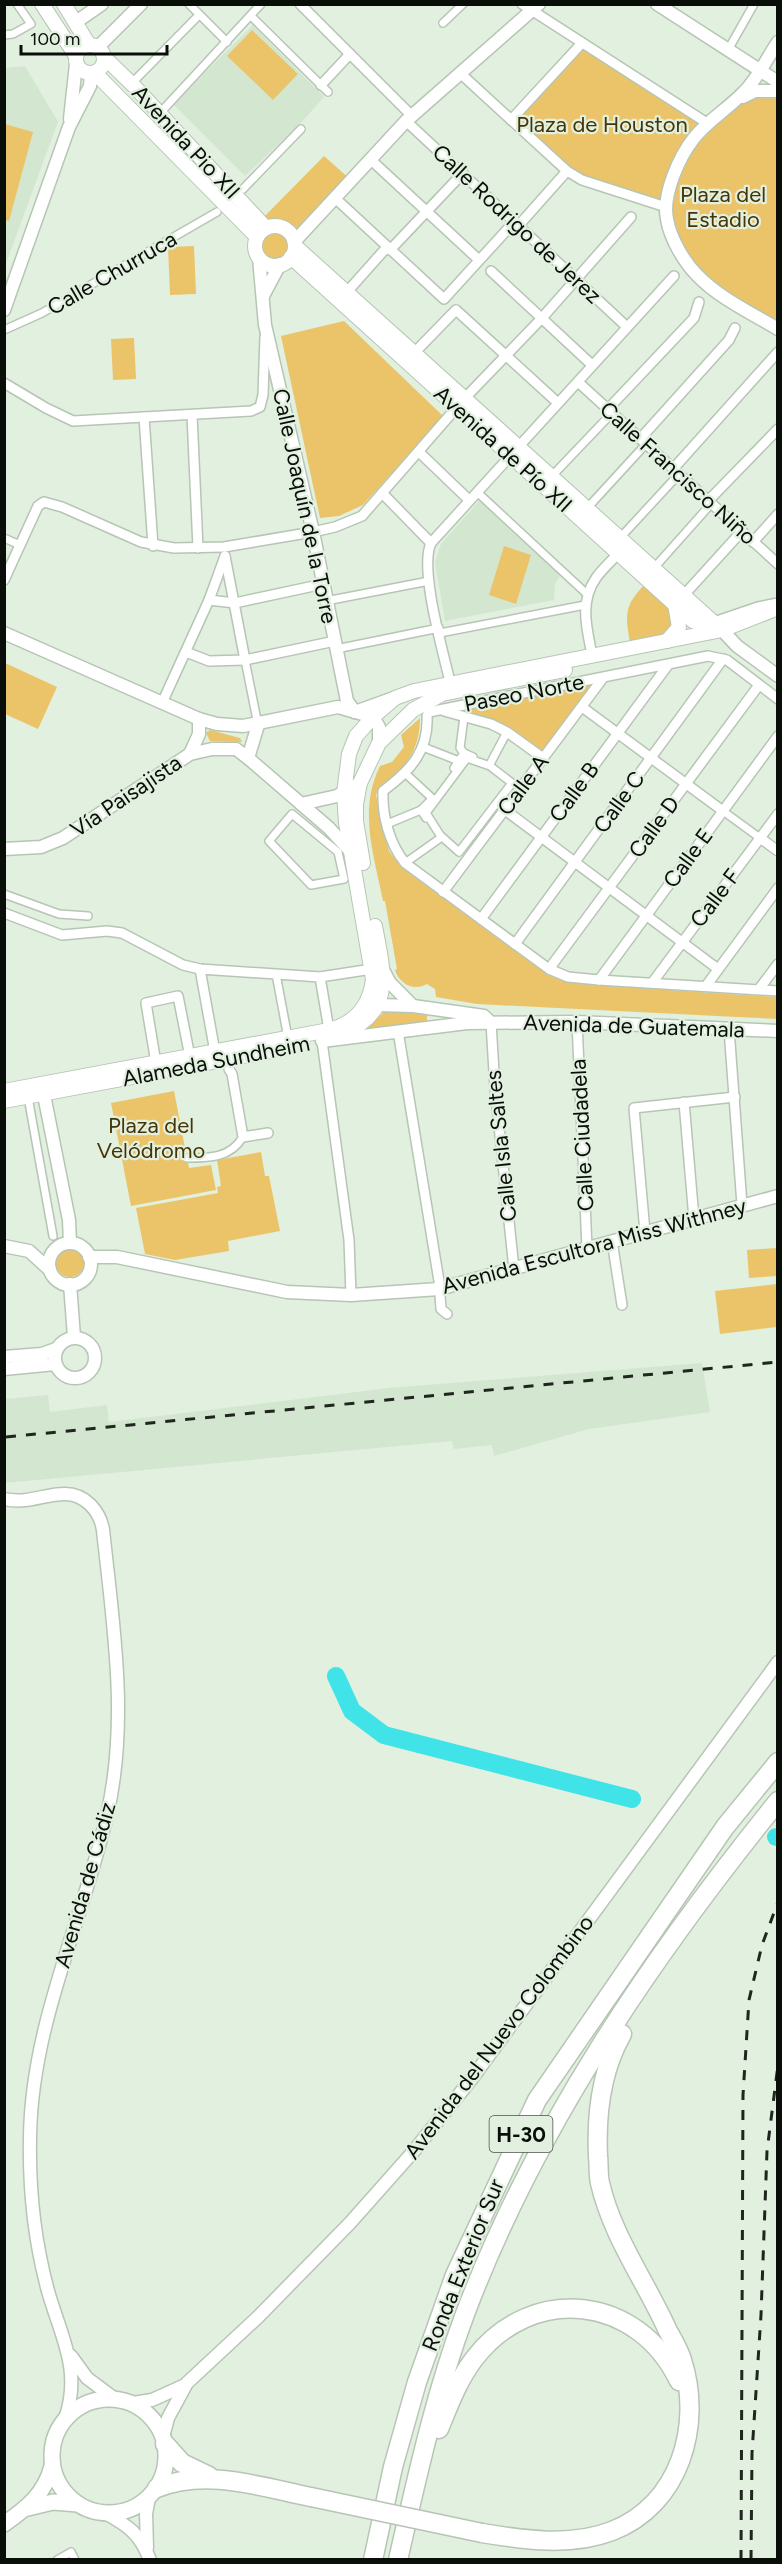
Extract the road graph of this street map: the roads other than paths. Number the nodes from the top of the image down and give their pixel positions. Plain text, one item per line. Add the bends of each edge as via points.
1 (17, 4) edge
2 (42, 4) edge
3 (64, 4) edge
4 (102, 4) edge
5 (141, 4) edge
6 (189, 4) edge
7 (261, 4) edge
8 (300, 4) edge
9 (463, 4) edge
10 (657, 4) edge
11 (754, 4) edge
12 (531, 7) edge
13 (199, 15) junction
14 (251, 16) junction
15 (76, 22) junction
16 (443, 23) dead end
17 (4, 35) edge
18 (227, 42) junction
19 (777, 42) edge
20 (582, 43) junction
21 (97, 50) junction
22 (728, 50) junction
23 (350, 54) junction
24 (76, 60) junction
25 (759, 71) junction
26 (93, 73) junction
27 (460, 73) junction
28 (777, 82) edge
29 (132, 84) junction
30 (324, 89) joint
31 (777, 91) edge
32 (734, 102) junction
33 (160, 113) junction
34 (409, 119) junction
35 (511, 120) junction
36 (707, 123) junction
37 (69, 127) junction
38 (301, 129) dead end
39 (370, 159) junction
40 (567, 171) junction
41 (463, 173) junction
42 (243, 189) dead end
43 (335, 198) junction
44 (666, 207) junction
45 (427, 211) junction
46 (218, 212) dead end
47 (631, 217) dead end
48 (517, 223) junction
49 (262, 232) junction
50 (388, 248) junction
51 (290, 252) junction
52 (259, 258) junction
53 (479, 260) junction
54 (491, 271) dead end
55 (674, 276) dead end
56 (575, 279) junction
57 (346, 293) junction
58 (263, 297) junction
59 (699, 302) dead end
60 (4, 310) edge
61 (542, 318) junction
62 (265, 325) junction
63 (627, 327) junction
64 (735, 328) dead end
65 (777, 329) edge
66 (4, 330) edge
67 (777, 352) edge
68 (414, 353) junction
69 (506, 356) junction
70 (592, 365) junction
71 (578, 382) junction
72 (4, 383) edge
73 (558, 403) junction
74 (461, 404) junction
75 (610, 411) junction
76 (192, 414) junction
77 (144, 417) junction
78 (777, 429) edge
79 (643, 441) junction
80 (514, 451) junction
81 (419, 452) junction
82 (676, 471) junction
83 (551, 477) junction
84 (477, 492) junction
85 (382, 493) junction
86 (470, 500) junction
87 (710, 502) junction
88 (591, 504) dead end
89 (777, 514) edge
90 (742, 531) junction
91 (313, 532) junction
92 (4, 538) edge
93 (753, 542) junction
94 (431, 543) junction
95 (20, 545) junction
96 (622, 545) junction
97 (153, 546) junction
98 (198, 548) junction
99 (224, 551) junction
100 (777, 564) edge
101 (654, 568) junction
102 (5, 576) edge
103 (429, 581) junction
104 (323, 584) junction
105 (588, 595) junction
106 (209, 600) junction
107 (680, 600) junction
108 (326, 601) junction
109 (235, 603) junction
110 (777, 603) edge
111 (585, 605) junction
112 (777, 609) edge
113 (777, 616) edge
114 (718, 629) junction
115 (439, 631) junction
116 (4, 633) edge
117 (667, 641) junction
118 (336, 645) junction
119 (186, 652) junction
120 (592, 655) junction
121 (723, 659) junction
122 (245, 660) junction
123 (668, 664) junction
124 (777, 676) edge
125 (603, 678) junction
126 (450, 682) junction
127 (759, 685) junction
128 (395, 698) junction
129 (777, 699) edge
130 (162, 703) junction
131 (582, 707) junction
132 (444, 711) junction
133 (356, 712) junction
134 (374, 717) junction
135 (464, 717) junction
136 (199, 719) junction
137 (258, 724) junction
138 (507, 732) junction
139 (618, 733) junction
140 (777, 736) edge
141 (379, 743) junction
142 (423, 747) junction
143 (464, 753) junction
144 (190, 754) junction
145 (248, 758) junction
146 (543, 758) junction
147 (651, 758) junction
148 (459, 761) junction
149 (490, 764) junction
150 (406, 774) junction
151 (516, 780) dead end
152 (360, 783) junction
153 (686, 784) junction
154 (344, 793) junction
155 (433, 799) junction
156 (301, 804) junction
157 (421, 810) junction
158 (505, 810) junction
159 (723, 811) junction
160 (292, 814) joint
161 (777, 814) edge
162 (387, 824) junction
163 (541, 837) junction
164 (760, 838) junction
165 (439, 839) junction
166 (4, 849) edge
167 (777, 851) edge
168 (352, 853) junction
169 (459, 854) junction
170 (405, 862) junction
171 (575, 862) junction
172 (609, 888) junction
173 (777, 888) edge
174 (443, 892) junction
175 (4, 894) edge
176 (4, 913) edge
177 (646, 915) junction
178 (88, 916) dead end
179 (481, 919) junction
180 (682, 942) junction
181 (515, 944) junction
182 (777, 964) edge
183 (377, 968) junction
184 (200, 969) junction
185 (549, 969) junction
186 (718, 969) junction
187 (276, 974) junction
188 (320, 978) junction
189 (599, 980) junction
190 (652, 983) junction
191 (706, 986) junction
192 (759, 989) junction
193 (777, 991) edge
194 (373, 1003) junction
195 (413, 1006) junction
196 (577, 1022) junction
197 (491, 1023) junction
198 (729, 1029) junction
199 (777, 1031) edge
200 (398, 1032) junction
201 (326, 1035) junction
202 (288, 1038) junction
203 (215, 1052) junction
204 (190, 1057) junction
205 (156, 1063) junction
206 (229, 1069) dead end
207 (43, 1089) junction
208 (4, 1091) edge
209 (28, 1097) junction
210 (735, 1097) junction
211 (4, 1101) edge
212 (684, 1102) junction
213 (268, 1133) dead end
214 (243, 1137) junction
215 (187, 1158) dead end
216 (777, 1196) edge
217 (742, 1206) junction
218 (694, 1219) junction
219 (645, 1232) junction
220 (612, 1241) junction
221 (55, 1242) junction
222 (70, 1243) junction
223 (4, 1246) edge
224 (587, 1248) junction
225 (29, 1251) junction
226 (89, 1257) junction
227 (514, 1269) junction
228 (50, 1270) junction
229 (70, 1284) junction
230 (439, 1289) junction
231 (351, 1294) junction
232 (622, 1305) dead end
233 (447, 1314) dead end
234 (74, 1338) junction
235 (56, 1349) junction
236 (4, 1357) edge
237 (55, 1364) junction
238 (4, 1369) edge
239 (4, 1499) edge
240 (777, 1662) edge
241 (777, 1762) edge
242 (777, 1800) edge
243 (684, 1925) junction
244 (69, 2353) junction
245 (187, 2384) junction
246 (115, 2399) junction
247 (133, 2403) junction
248 (689, 2403) junction
249 (65, 2419) junction
250 (164, 2441) junction
251 (52, 2466) junction
252 (223, 2480) junction
253 (413, 2491) junction
254 (153, 2492) junction
255 (78, 2505) junction
256 (25, 2509) junction
257 (105, 2513) junction
258 (4, 2524) edge
259 (73, 2556) edge
260 (148, 2556) edge
261 (57, 2559) edge
262 (372, 2559) edge
263 (398, 2559) edge

1 - 17 street via 31,24
2 - 24 main road
3 - 15 main road, Avenida Pio XII
4 - 15 street
5 - 21 street
6 - 13 street
7 - 14 street
8 - 23 street, Calle Rodrigo de Jerez
9 - 16 street
10 - 22 street
11 - 22 street
12 - 20 street
12 - 27 street
13 - 18 street
13 - 29 street
14 - 18 street
14 - 30 street
15 - 21 main road, Avenida Pio XII
18 - 33 street
19 - 25 street
20 - 35 street
20 - 36 street
21 - 24 main road via 79,49
21 - 26 main road via 101,69
21 - 29 main road, Avenida Pio XII
22 - 25 street
23 - 30 street
23 - 34 street, Calle Rodrigo de Jerez
24 - 26 main road via 84,72
24 - 37 street
25 - 28 street
25 - 32 street
26 - 37 street
26 - 49 main road, Avenida Pio XII
27 - 34 street
27 - 35 street
29 - 33 main road, Avenida Pio XII
31 - 32 street via 755,91
32 - 36 street
33 - 49 main road, Avenida Pio XII
34 - 39 street
34 - 41 street, Calle Rodrigo de Jerez
35 - 40 street
36 - 44 street via 677,164
37 - 60 street
38 - 42 street
39 - 43 street
39 - 45 street
40 - 44 street via 582,180
40 - 48 street
41 - 45 street
41 - 48 street, Calle Rodrigo de Jerez
43 - 50 street
43 - 51 street
44 - 65 street via 678,247 697,275
45 - 50 street
45 - 53 street
46 - 66 street, Calle Churruca via 42,313
47 - 56 street
48 - 53 street
48 - 56 street, Calle Rodrigo de Jerez
49 - 51 main road via 273,226 287,230
49 - 52 main road via 255,244
50 - 53 street via 444,299
50 - 57 street
51 - 52 main road via 272,265
51 - 57 main road, Avenida de Pío XII
51 - 58 street
51 - 74 main road, Avenida de Pío XII
52 - 58 street, Calle Joaquín de la Torre
54 - 61 street
55 - 63 street
56 - 61 street
56 - 63 street, Calle Rodrigo de Jerez
57 - 68 main road, Avenida de Pío XII
58 - 62 street, Calle Joaquín de la Torre
59 - 75 street via 694,318
61 - 69 street
61 - 70 street
62 - 76 street via 260,407 251,411
62 - 91 street, Calle Joaquín de la Torre
63 - 70 street
64 - 79 street
67 - 82 street
68 - 69 street via 456,310
68 - 74 main road, Avenida de Pío XII
69 - 73 street
69 - 74 street
70 - 71 street
71 - 73 street
71 - 75 street, Calle Francisco Niño
72 - 77 street via 73,421
73 - 80 street
74 - 80 main road, Avenida de Pío XII
74 - 81 street
75 - 79 street, Calle Francisco Niño
75 - 83 street
76 - 77 street
76 - 98 street
77 - 97 street
78 - 87 street
79 - 82 street, Calle Francisco Niño
79 - 88 street
80 - 83 main road, Avenida de Pío XII
80 - 84 street
80 - 96 main road, Avenida de Pío XII
81 - 85 street
81 - 86 street
82 - 87 street, Calle Francisco Niño
82 - 96 street
83 - 96 main road, Avenida de Pío XII
84 - 86 street
84 - 105 street
85 - 91 street via 362,516
85 - 94 street
86 - 94 street
87 - 90 street, Calle Francisco Niño
87 - 101 street
89 - 93 street
90 - 93 street, Calle Francisco Niño
90 - 107 street
91 - 99 street
91 - 104 street, Calle Joaquín de la Torre
92 - 95 street
93 - 100 street, Calle Francisco Niño
94 - 103 street via 426,553
95 - 97 street via 38,506 44,502
95 - 102 street
96 - 101 main road, Avenida de Pío XII
96 - 105 street via 595,579
96 - 107 main road, Avenida de Pío XII
97 - 98 street
98 - 99 street
99 - 106 street
99 - 109 street
101 - 107 main road, Avenida de Pío XII
103 - 108 street
103 - 115 street
104 - 108 street, Calle Joaquín de la Torre
104 - 109 street
105 - 111 street
106 - 109 street
106 - 119 street
107 - 114 main road, Avenida de Pío XII via 693,621
107 - 117 main road via 679,627
108 - 118 street, Calle Joaquín de la Torre
109 - 122 street
110 - 114 street via 758,607
111 - 115 street
111 - 120 street
112 - 114 main road
113 - 114 main road
114 - 117 main road
114 - 124 street
114 - 141 main road via 442,694 413,710
115 - 118 street
115 - 126 street
116 - 130 street
117 - 120 main road
118 - 122 street
118 - 133 street, Calle Joaquín de la Torre via 347,700
119 - 122 street via 209,661
119 - 130 street
120 - 126 main road
121 - 123 street, Paseo Norte via 708,656
121 - 127 street
121 - 147 street, Calle C
122 - 137 street
123 - 125 street, Paseo Norte
123 - 139 street, Calle B
125 - 131 street, Calle A
125 - 132 street, Paseo Norte
126 - 128 main road
127 - 129 street
127 - 153 street, Calle D
128 - 133 street
128 - 134 main road
130 - 136 street
131 - 139 street
131 - 146 street, Calle A
132 - 135 street, Paseo Norte
132 - 142 street, Paseo Norte via 429,712
133 - 134 street
133 - 137 street via 338,708
134 - 141 street via 379,727
134 - 154 main road via 356,736 349,754
135 - 138 street, Paseo Norte
135 - 143 street via 460,748
136 - 137 street via 217,724
136 - 144 street via 199,734
137 - 145 street
138 - 146 street, Paseo Norte
138 - 149 street
139 - 147 street
139 - 163 street, Calle B
140 - 159 street, Calle E
141 - 152 main road
142 - 148 street
142 - 150 street, Paseo Norte
143 - 148 street
143 - 149 street
144 - 145 street, Vía Paisajista via 236,749
144 - 166 street, Vía Paisajista via 63,838 41,847
145 - 156 street, Vía Paisajista
146 - 158 street, Calle A
147 - 153 street
147 - 171 street, Calle C
148 - 155 street
149 - 151 street
150 - 155 street
150 - 162 street, Paseo Norte via 383,791
152 - 154 street
152 - 183 main road via 357,826
153 - 159 street
153 - 172 street, Calle D
154 - 156 street
154 - 168 main road
155 - 157 street
156 - 168 street, Vía Paisajista
157 - 162 street
157 - 165 street
158 - 163 street
158 - 174 street, Calle A
159 - 164 street
159 - 177 street, Calle E
160 - 160 street via 269,841 310,885 344,879 338,852
161 - 164 street, Calle F
162 - 170 street, Paseo Norte via 392,844
163 - 171 street
163 - 179 street, Calle B
164 - 167 street
164 - 180 street, Calle F
165 - 169 street
165 - 170 street
168 - 183 main road
169 - 169 street via 426,813 467,758 490,766 512,783
170 - 174 street, Paseo Norte
171 - 172 street
171 - 181 street, Calle C
172 - 177 street
172 - 185 street, Calle D
173 - 186 street
174 - 179 street, Paseo Norte
175 - 178 street via 59,914
176 - 184 street via 62,935 122,933 183,965
177 - 180 street
177 - 189 street, Calle E
179 - 181 street, Paseo Norte
180 - 186 street
180 - 190 street, Calle F
181 - 185 street, Paseo Norte
182 - 192 street
183 - 188 street
183 - 194 main road
183 - 195 street
184 - 187 street
184 - 203 street
185 - 189 street, Paseo Norte via 568,977
186 - 191 street
187 - 188 street
187 - 202 street
188 - 201 street
189 - 190 street, Paseo Norte
190 - 191 street, Paseo Norte
191 - 192 street, Paseo Norte
192 - 193 street, Paseo Norte
194 - 195 street
194 - 201 main road, Alameda Sundheim via 361,1015
195 - 197 street via 484,1016
196 - 197 street, Avenida de Guatemala
196 - 198 street, Avenida de Guatemala
196 - 224 street, Calle Ciudadela
197 - 200 street, Avenida de Guatemala
197 - 227 street, Calle Isla Saltes
198 - 199 street, Avenida de Guatemala
198 - 210 street
200 - 201 street, Avenida de Guatemala
200 - 230 street
201 - 202 main road, Alameda Sundheim
201 - 207 main road, Alameda Sundheim
201 - 231 street via 349,1240
202 - 203 main road, Alameda Sundheim
203 - 204 main road, Alameda Sundheim
204 - 205 main road, Alameda Sundheim
204 - 205 street via 178,996 146,1003
205 - 207 main road, Alameda Sundheim
206 - 214 street
207 - 208 main road, Alameda Sundheim
207 - 209 main road, Alameda Sundheim
207 - 222 street
209 - 211 main road, Alameda Sundheim
209 - 221 street
210 - 212 street
210 - 217 street
212 - 218 street
212 - 219 street via 634,1108
213 - 214 street
214 - 215 street via 230,1152
216 - 217 street, Avenida Escultora Miss Withney
217 - 218 street, Avenida Escultora Miss Withney
218 - 219 street, Avenida Escultora Miss Withney
219 - 220 street, Avenida Escultora Miss Withney
220 - 224 street, Avenida Escultora Miss Withney
220 - 232 street
221 - 222 street
221 - 225 street
221 - 228 street
222 - 226 street via 81,1246
223 - 225 street
224 - 227 street, Avenida Escultora Miss Withney
225 - 228 street
226 - 229 street via 87,1276
226 - 231 street, Avenida Escultora Miss Withney via 117,1257 287,1292
227 - 230 street, Avenida Escultora Miss Withney
228 - 229 street via 58,1281
229 - 234 street
230 - 231 street, Avenida Escultora Miss Withney
230 - 233 street via 441,1309
234 - 235 street via 60,1343
234 - 237 street via 92,1346 95,1361 91,1371 70,1378
235 - 236 street
235 - 237 street
237 - 238 street
239 - 244 street, Avenida de Cádiz via 27,1502 66,1494 93,1506 103,1530 115,1645 119,1702 108,1814 49,2011 38,2057 30,2136 38,2236 48,2291
240 - 245 street, Avenida del Nuevo Colombino via 473,2077 413,2152 325,2249
241 - 262 highway, Ronda Exterior Sur / H-30 via 725,1827 537,2100 455,2275 417,2382
242 - 243 highway, Ronda Exterior Sur / H-30
243 - 248 highway via 611,2053 597,2118 600,2182 617,2233 682,2360
243 - 253 highway, Ronda Exterior Sur / H-30 via 639,1985 559,2114 525,2178 465,2316 440,2388
244 - 246 street, Avenida de Cádiz via 87,2378
244 - 249 street, Avenida de Cádiz via 72,2390
245 - 247 street, Avenida del Nuevo Colombino
245 - 250 street, Avenida del Nuevo Colombino via 168,2418
246 - 247 main road
246 - 249 main road via 87,2403
247 - 250 main road via 152,2417
248 - 252 highway, bridge via 683,2457 655,2503 634,2521 577,2539 540,2541 482,2533
248 - 253 highway via 669,2361 632,2325 582,2308 550,2310 526,2318 498,2335 474,2358 457,2386
249 - 251 main road via 53,2441
250 - 252 highway via 182,2463
250 - 254 main road via 166,2467
251 - 255 main road via 64,2492
251 - 256 main road via 43,2491
252 - 254 highway via 193,2478
253 - 263 highway, Ronda Exterior Sur / H-30
254 - 257 main road via 129,2510
254 - 260 street via 146,2514
255 - 256 main road via 53,2502
255 - 257 main road
256 - 258 main road
257 - 260 street via 127,2524
259 - 261 street

